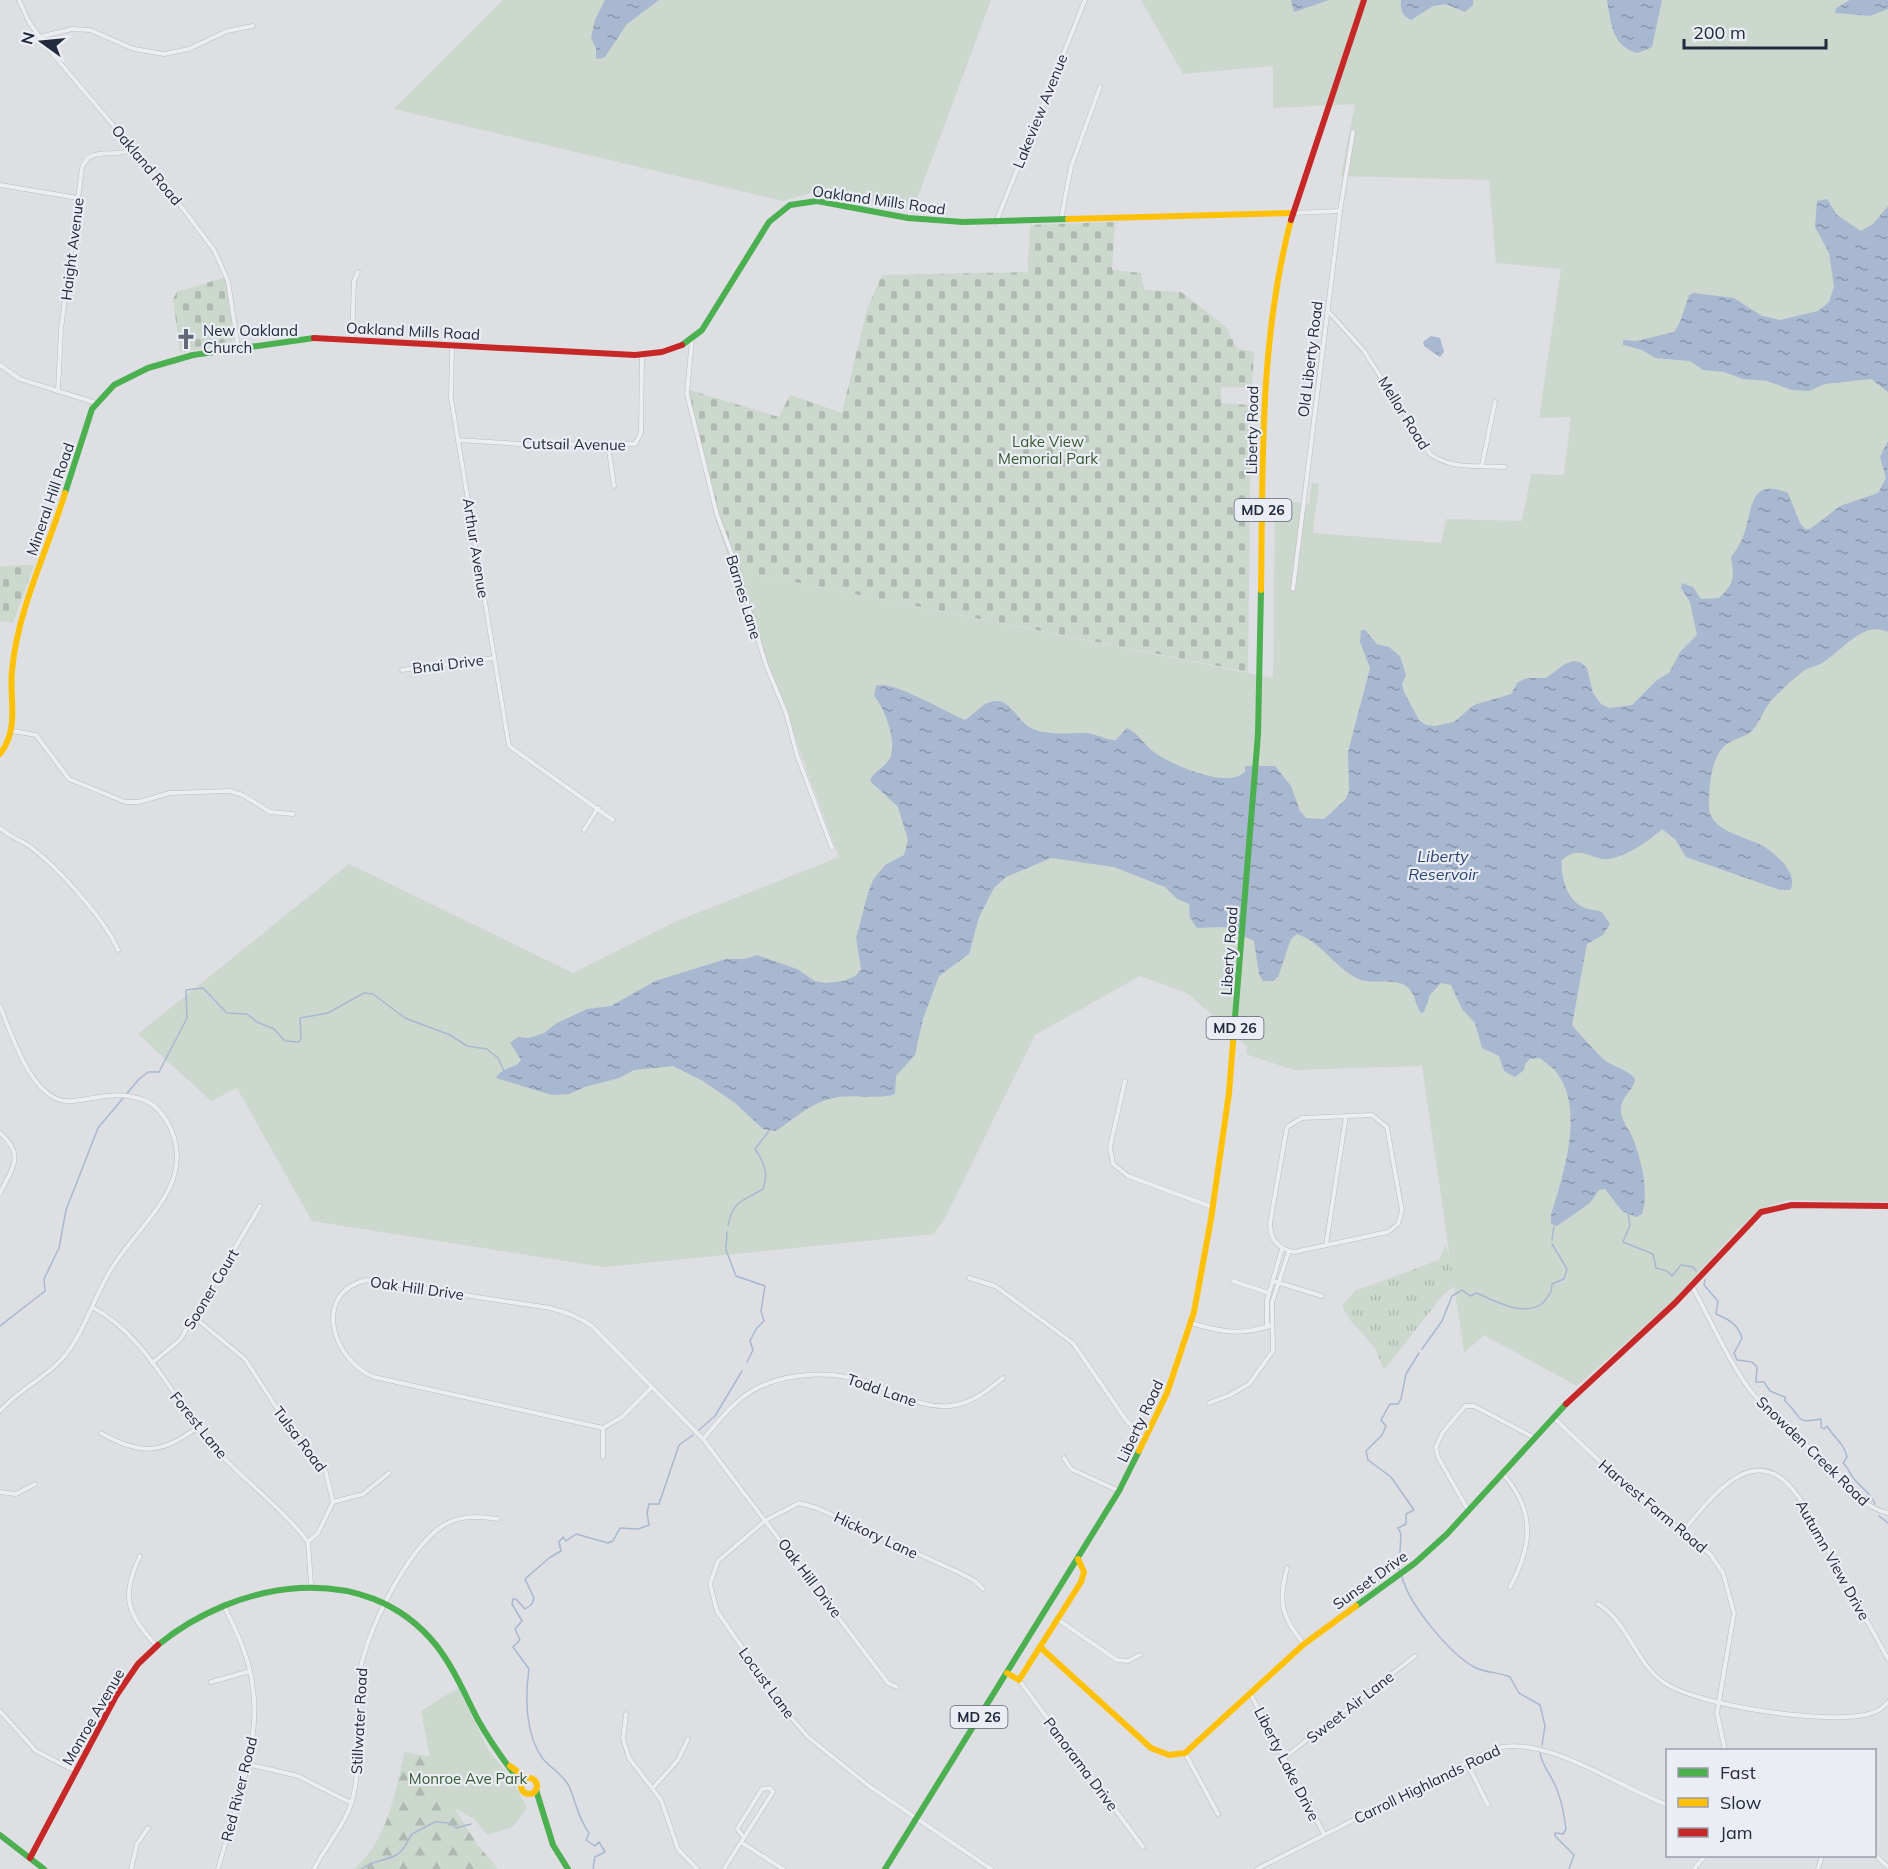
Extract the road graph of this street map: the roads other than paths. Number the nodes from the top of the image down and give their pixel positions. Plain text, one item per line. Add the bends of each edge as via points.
1 (19, 0) edge
2 (1085, 0) edge
3 (1364, 0) edge
4 (253, 26) dead end
5 (39, 37) junction
6 (1100, 87) dead end
7 (1353, 132) dead end
8 (133, 148) junction
9 (0, 185) edge
10 (78, 198) junction
11 (1340, 212) junction
12 (1293, 213) junction
13 (1061, 220) junction
14 (996, 222) junction
15 (358, 272) dead end
16 (1328, 312) junction
17 (352, 339) junction
18 (692, 339) junction
19 (452, 345) junction
20 (238, 347) junction
21 (642, 355) junction
22 (0, 365) edge
23 (58, 390) junction
24 (1495, 402) dead end
25 (96, 403) junction
26 (458, 440) junction
27 (608, 444) junction
28 (1482, 465) junction
29 (1505, 466) dead end
30 (614, 486) dead end
31 (1293, 590) dead end
32 (494, 658) junction
33 (402, 670) dead end
34 (13, 731) junction
35 (0, 753) edge
36 (598, 808) junction
37 (293, 814) dead end
38 (613, 820) dead end
39 (0, 828) edge
40 (584, 830) dead end
41 (832, 848) dead end
42 (118, 950) dead end
43 (0, 1006) edge
44 (1125, 1081) dead end
45 (1346, 1116) junction
46 (0, 1132) edge
47 (0, 1193) edge
48 (260, 1206) dead end
49 (1888, 1206) edge
50 (1213, 1207) junction
51 (1326, 1245) junction
52 (1282, 1249) junction
53 (1289, 1251) junction
54 (969, 1278) dead end
55 (1233, 1281) dead end
56 (1273, 1281) junction
57 (1279, 1282) junction
58 (1692, 1286) junction
59 (1269, 1292) junction
60 (1322, 1296) dead end
61 (1274, 1298) junction
62 (92, 1307) junction
63 (194, 1317) junction
64 (1191, 1323) junction
65 (1272, 1325) junction
66 (1267, 1327) junction
67 (152, 1363) junction
68 (1003, 1378) dead end
69 (652, 1388) junction
70 (1209, 1403) dead end
71 (0, 1411) edge
72 (1552, 1417) junction
73 (198, 1428) junction
74 (603, 1428) junction
75 (101, 1433) dead end
76 (1533, 1437) junction
77 (703, 1438) junction
78 (1146, 1440) junction
79 (603, 1456) dead end
80 (1064, 1458) dead end
81 (389, 1473) dead end
82 (1503, 1474) junction
83 (35, 1484) dead end
84 (1119, 1491) junction
85 (0, 1492) edge
86 (333, 1502) junction
87 (1468, 1510) junction
88 (1888, 1513) edge
89 (498, 1519) dead end
90 (766, 1520) junction
91 (1683, 1532) junction
92 (308, 1542) junction
93 (140, 1556) dead end
94 (1078, 1559) junction
95 (1287, 1568) dead end
96 (311, 1584) junction
97 (1510, 1587) dead end
98 (983, 1590) dead end
99 (386, 1604) junction
100 (1598, 1604) dead end
101 (224, 1606) junction
102 (1057, 1619) junction
103 (1304, 1644) junction
104 (156, 1645) junction
105 (1040, 1647) junction
106 (1140, 1655) dead end
107 (1415, 1656) dead end
108 (1888, 1659) edge
109 (250, 1671) junction
110 (1007, 1673) junction
111 (1018, 1680) junction
112 (211, 1682) dead end
113 (897, 1687) dead end
114 (1250, 1693) junction
115 (1719, 1702) junction
116 (1888, 1702) edge
117 (0, 1711) edge
118 (626, 1714) dead end
119 (688, 1739) dead end
120 (1725, 1749) edge
121 (1185, 1753) junction
122 (1284, 1758) junction
123 (1467, 1763) junction
124 (247, 1764) junction
125 (75, 1771) junction
126 (524, 1781) junction
127 (653, 1788) junction
128 (536, 1790) junction
129 (527, 1793) junction
130 (351, 1803) junction
131 (1666, 1804) edge
132 (539, 1805) junction
133 (1488, 1805) dead end
134 (1218, 1814) dead end
135 (916, 1819) junction
136 (148, 1827) dead end
137 (1324, 1834) junction
138 (0, 1835) edge
139 (743, 1840) junction
140 (1143, 1847) dead end
141 (1876, 1855) edge
142 (1704, 1857) edge
143 (30, 1858) junction
144 (1888, 1867) edge
145 (44, 1869) edge
146 (132, 1869) edge
147 (219, 1869) edge
148 (314, 1869) edge
149 (568, 1869) edge
150 (697, 1869) edge
151 (724, 1869) edge
152 (783, 1869) edge
153 (885, 1869) edge
154 (991, 1869) edge
155 (1257, 1869) edge
156 (1694, 1869) edge

1 - 5 street, Oakland Road
2 - 14 street, Lakeview Avenue
3 - 12 street, Liberty Road / MD 26
4 - 5 street via 227,31 189,49 164,54 134,49 90,30 72,29
5 - 8 street, Oakland Road
6 - 13 street via 1073,159
7 - 11 street, Old Liberty Road
8 - 10 street, Haight Avenue via 121,155 99,153 87,158
8 - 20 street, Oakland Road via 221,262 230,287
9 - 10 street
10 - 23 street, Haight Avenue via 60,339
11 - 12 street, Oakland Mills Road
11 - 16 street, Old Liberty Road
12 - 13 street, Oakland Mills Road
12 - 50 street, Liberty Road / MD 26 via 1274,295 1266,369 1258,734 1229,1093
13 - 14 street, Oakland Mills Road
14 - 18 street, Oakland Mills Road via 917,219 817,201 790,205 769,222 713,316
15 - 17 street via 354,281
16 - 28 street, Mellor Road via 1364,351 1430,454 1449,463
16 - 31 street, Old Liberty Road
17 - 19 street, Oakland Mills Road
17 - 20 street, Oakland Mills Road via 307,338
18 - 21 street, Oakland Mills Road via 666,352
18 - 41 street, Barnes Lane via 687,394 717,515
19 - 21 street, Oakland Mills Road
19 - 26 street, Arthur Avenue via 450,389
20 - 25 street, Mineral Hill Road via 193,355 139,372 114,385
21 - 27 street, Cutsail Avenue via 641,437 632,445
22 - 23 street via 20,378
23 - 25 street
24 - 28 street
25 - 34 street, Mineral Hill Road via 20,622 11,678
26 - 27 street, Cutsail Avenue via 552,446
26 - 32 street, Arthur Avenue
27 - 30 street
28 - 29 street, Mellor Road
32 - 33 street, Bnai Drive
32 - 36 street, Arthur Avenue via 509,746
34 - 35 street
34 - 37 street via 36,735 69,779 125,802 170,793 230,791 243,795 263,810
36 - 38 street
36 - 40 street
39 - 42 street via 38,852 70,884
43 - 62 street via 34,1083 44,1091 66,1101 118,1094 135,1097 152,1104 169,1124 177,1145 177,1167 168,1194 119,1256
44 - 50 street via 1110,1147 1113,1164 1128,1176
45 - 51 street
45 - 51 street via 1372,1115 1387,1127 1402,1211 1398,1224 1388,1232
45 - 52 street via 1302,1118 1291,1123 1285,1132 1270,1223 1272,1238
46 - 47 street via 16,1153
48 - 63 street, Sooner Court
49 - 58 street, Sunset Drive via 1792,1205 1761,1212
50 - 64 street, Liberty Road / MD 26
51 - 53 street
52 - 53 street
52 - 56 street
53 - 57 street
54 - 78 street via 995,1286 1073,1343 1126,1420
55 - 59 street
56 - 57 street
56 - 59 street
57 - 60 street
57 - 61 street
58 - 72 street, Sunset Drive
58 - 88 street, Snowden Creek Road via 1724,1347 1761,1403 1857,1497
59 - 61 street
59 - 66 street via 1265,1309
61 - 65 street
62 - 67 street, Forest Lane via 131,1334
62 - 71 street via 64,1356
63 - 67 street, Sooner Court via 175,1346
63 - 86 street, Tulsa Road via 245,1359 289,1427 325,1469
64 - 66 street via 1227,1333
64 - 78 street, Liberty Road / MD 26
65 - 66 street
65 - 70 street via 1273,1351 1249,1384
67 - 73 street, Forest Lane
68 - 77 street, Todd Lane via 974,1399 940,1406 922,1404 846,1376 781,1379 750,1392
69 - 74 street via 622,1418
69 - 74 street, Oak Hill Drive via 592,1326 566,1311 366,1280 351,1285 334,1305 332,1322 339,1342 362,1372
69 - 77 street, Oak Hill Drive
72 - 76 street, Sunset Drive
72 - 91 street, Harvest Farm Road via 1626,1486
73 - 75 street via 176,1443 149,1450 122,1444
73 - 92 street, Forest Lane via 295,1524
74 - 79 street
76 - 82 street, Sunset Drive
76 - 87 street via 1474,1406 1465,1406 1458,1412 1436,1447
77 - 90 street, Oak Hill Drive
78 - 84 street, Liberty Road / MD 26
80 - 84 street via 1071,1469
81 - 86 street via 363,1494
82 - 87 street, Sunset Drive
82 - 97 street via 1520,1496 1527,1517 1523,1558
83 - 85 street via 16,1494
84 - 94 street, Liberty Road / MD 26
86 - 92 street via 318,1533
87 - 103 street, Sunset Drive via 1415,1563
89 - 99 street, Stillwater Road via 470,1517 444,1525 415,1553
90 - 98 street, Hickory Lane via 786,1507 805,1503 958,1572
90 - 113 street, Oak Hill Drive via 888,1683
90 - 135 street, Locust Lane via 718,1561 710,1584 717,1611 808,1737 837,1763
91 - 108 street, Autumn View Drive via 1732,1478 1760,1473 1784,1481 1800,1500
91 - 115 street, Harvest Farm Road via 1717,1563 1732,1600 1733,1626
92 - 96 street
93 - 104 street via 129,1586 129,1607
94 - 102 street via 1084,1569 1083,1578
94 - 110 street, Liberty Road / MD 26
95 - 103 street via 1281,1595 1283,1609 1291,1629
96 - 99 street, Monroe Avenue via 344,1588
96 - 101 street, Monroe Avenue via 273,1589
99 - 126 street, Monroe Avenue via 440,1649 485,1731
99 - 130 street, Stillwater Road via 373,1627 361,1666 357,1774
100 - 115 street via 1662,1681 1682,1693
101 - 104 street, Monroe Avenue via 187,1623
101 - 109 street, Red River Road
102 - 105 street
102 - 106 street via 1117,1660 1128,1661
103 - 114 street, Sunset Drive
104 - 125 street, Monroe Avenue via 116,1696
105 - 111 street
105 - 121 street via 1151,1748 1169,1755
107 - 122 street, Sweet Air Lane
109 - 112 street
109 - 124 street, Red River Road via 254,1723
110 - 111 street
110 - 135 street, Liberty Road / MD 26
111 - 140 street, Panorama Drive
114 - 121 street, Sunset Drive
114 - 122 street, Liberty Lake Drive
115 - 116 street via 1835,1717 1868,1715
115 - 120 street, Harvest Farm Road via 1718,1723
117 - 125 street via 36,1751
118 - 127 street via 623,1739 629,1758
119 - 127 street via 678,1760
121 - 134 street
122 - 137 street, Liberty Lake Drive
123 - 131 street, Carroll Highlands Road via 1493,1749 1526,1745
123 - 133 street
123 - 137 street, Carroll Highlands Road
124 - 130 street via 298,1776
124 - 147 street, Red River Road
125 - 143 street, Monroe Avenue
126 - 128 street, Monroe Avenue via 536,1782
126 - 129 street, Monroe Avenue via 522,1790
127 - 150 street via 668,1816 678,1849
128 - 129 street
128 - 132 street, Monroe Avenue
129 - 132 street, Monroe Avenue
130 - 148 street, Stillwater Road
132 - 149 street, Monroe Avenue via 553,1845
135 - 153 street, Liberty Road / MD 26
135 - 154 street
136 - 146 street via 137,1844
137 - 155 street, Carroll Highlands Road
138 - 143 street
139 - 139 street via 773,1792 770,1788 762,1789 738,1829
139 - 151 street
139 - 152 street
141 - 144 street
142 - 156 street
143 - 145 street

